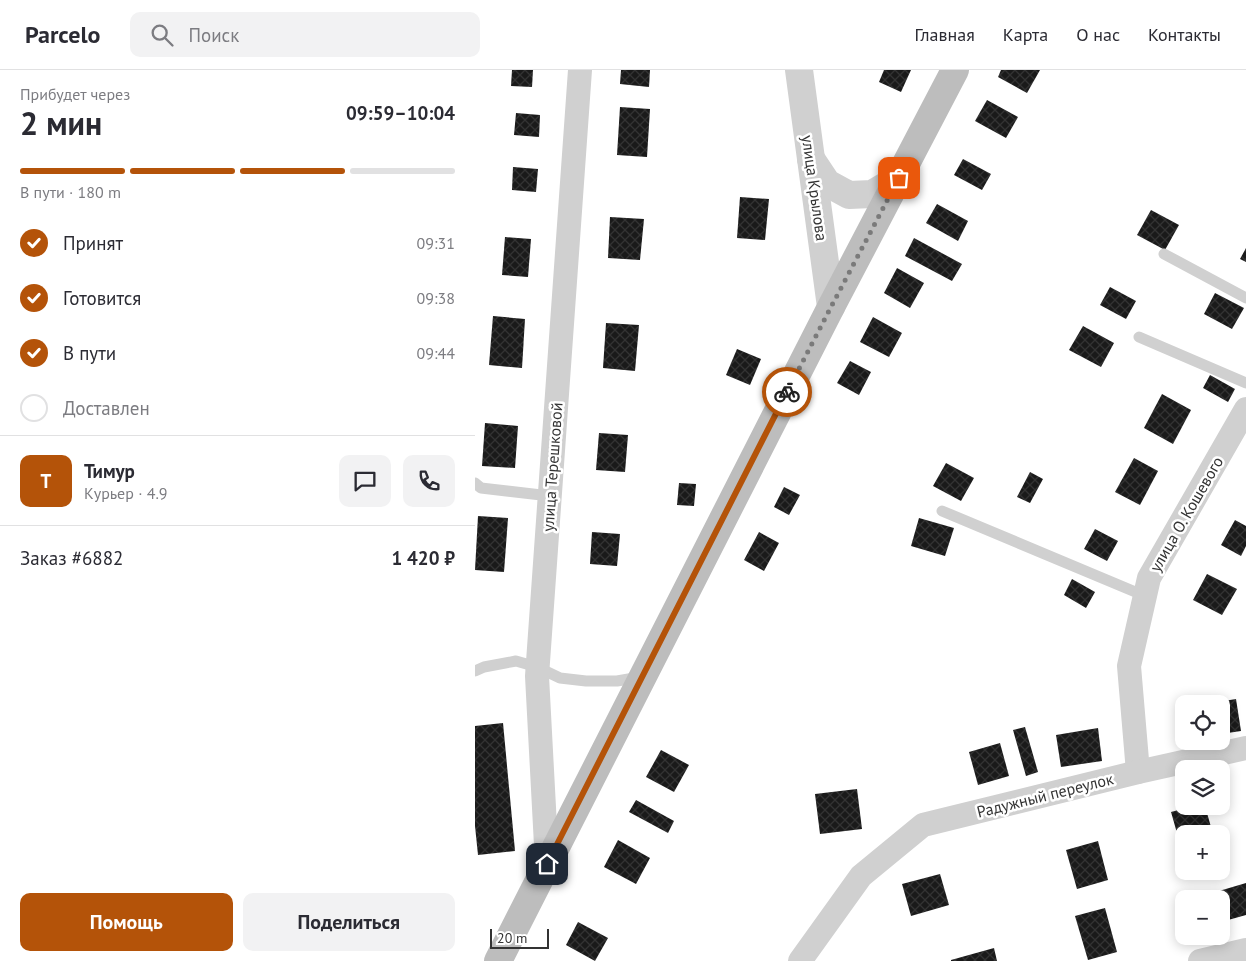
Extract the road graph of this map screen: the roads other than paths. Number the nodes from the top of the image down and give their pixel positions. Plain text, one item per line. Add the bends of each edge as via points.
1 (580, 70) edge
2 (799, 70) edge
3 (955, 70) edge
4 (811, 158) junction
5 (899, 178) junction
6 (1164, 254) dead end
7 (1246, 298) edge
8 (831, 307) junction
9 (1139, 337) dead end
10 (1246, 383) edge
11 (1246, 409) edge
12 (477, 486) edge
13 (550, 496) junction
14 (942, 512) dead end
15 (1145, 596) junction
16 (478, 665) edge
17 (537, 667) junction
18 (642, 677) junction
19 (1246, 748) edge
20 (1138, 772) junction
21 (547, 864) junction
22 (1246, 950) edge
23 (506, 952) edge
24 (801, 961) edge
25 (1200, 961) edge

1 - 13 street, улица Терешковой
2 - 4 street, улица Крылова
3 - 5 main road, улица Терешковой
4 - 5 street via 827,184 849,195 872,194
4 - 8 street, улица Крылова
5 - 8 main road, улица Терешковой
6 - 7 lane
8 - 18 main road, улица Терешковой
9 - 10 lane
11 - 15 street, улица О. Кошевого via 1149,578
12 - 13 lane
13 - 17 street, улица Терешковой
14 - 15 lane
15 - 20 street, улица О. Кошевого via 1129,666
16 - 17 lane via 515,661
17 - 18 lane via 560,678 586,682
17 - 21 street, улица Терешковой
18 - 21 main road, улица Терешковой
19 - 20 street, Радужный переулок
20 - 24 street, Радужный переулок via 923,825 861,876
21 - 23 main road, улица Терешковой
22 - 25 street

